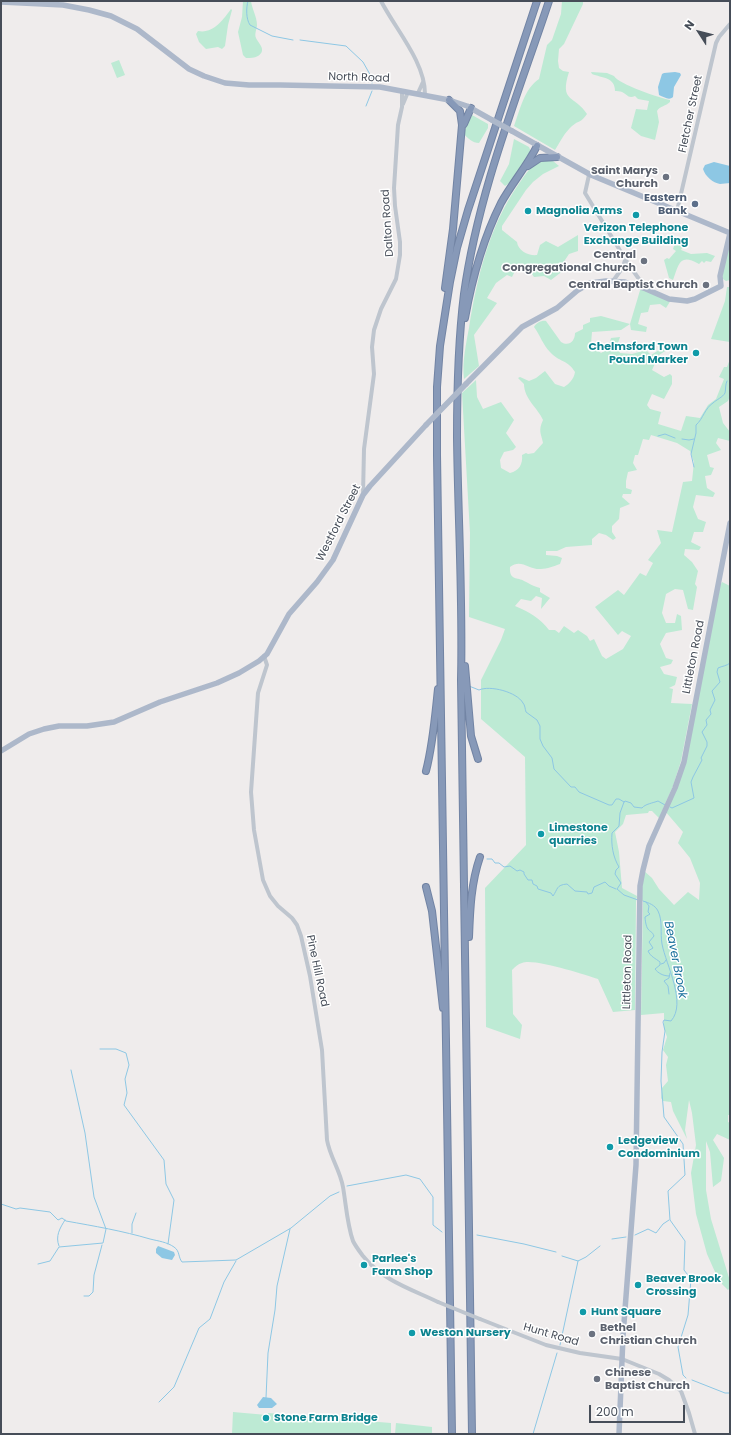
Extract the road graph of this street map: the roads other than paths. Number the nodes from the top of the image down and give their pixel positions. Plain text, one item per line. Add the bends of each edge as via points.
1 (381, 1) edge
2 (537, 1) edge
3 (549, 1) edge
4 (1, 2) edge
5 (730, 24) edge
6 (423, 82) junction
7 (405, 91) junction
8 (418, 93) junction
9 (425, 94) junction
10 (449, 100) junction
11 (471, 108) junction
12 (461, 131) junction
13 (537, 146) junction
14 (557, 157) junction
15 (589, 175) junction
16 (519, 176) junction
17 (677, 211) junction
18 (730, 233) edge
19 (626, 260) junction
20 (613, 281) junction
21 (646, 289) junction
22 (440, 346) junction
23 (458, 355) junction
24 (363, 477) junction
25 (373, 482) junction
26 (363, 495) junction
27 (730, 523) edge
28 (461, 623) junction
29 (264, 656) junction
30 (441, 658) junction
31 (1, 751) edge
32 (478, 759) dead end
33 (426, 771) dead end
34 (480, 857) dead end
35 (426, 887) dead end
36 (466, 1005) junction
37 (446, 1024) junction
38 (396, 1283) joint
39 (622, 1359) junction
40 (452, 1434) edge
41 (472, 1434) edge
42 (619, 1434) edge
43 (695, 1434) edge

1 - 6 street via 415,59
2 - 22 highway via 464,221 450,282
3 - 23 highway via 482,206 466,278
4 - 7 main road, North Road via 63,5 111,16 137,29 189,69 225,83 366,86
5 - 17 street, Fletcher Street via 716,43
6 - 8 street
6 - 9 street
7 - 8 main road, North Road
7 - 24 street, Dalton Road via 398,125 394,188 400,256 396,279 374,330 374,374 366,430
8 - 9 main road, North Road
9 - 10 main road, North Road
10 - 11 main road, North Road
10 - 12 highway via 460,111
11 - 12 highway
11 - 13 main road, North Road, bridge
12 - 22 highway
13 - 14 main road, North Road
13 - 16 highway
14 - 15 main road, North Road
14 - 16 highway via 537,159
15 - 17 main road, North Road
15 - 19 street via 585,193
16 - 23 highway via 500,206 482,249 469,295
17 - 18 main road, North Road
18 - 21 main road, Westford Street via 720,276 721,286 686,301 669,299
19 - 20 street
19 - 21 street
20 - 21 main road, Westford Street
20 - 25 main road, Westford Street, bridge via 593,282 585,286 557,308 524,326 426,424
22 - 30 highway via 436,427
23 - 28 highway
24 - 25 street
24 - 26 street, Dalton Road
25 - 26 main road, Westford Street
26 - 29 main road, Westford Street via 333,560 289,614
27 - 39 main road, Littleton Road via 686,752 679,779 649,846 640,886 636,1160
28 - 32 highway via 471,736
28 - 36 highway
29 - 31 main road, Westford Street via 228,678 159,702 114,722 44,729 29,734
29 - 38 street, Pine Hill Road via 267,666 258,693 251,792 262,880 270,896 297,925 301,936 322,1053 327,1140 342,1182 353,1241 373,1267
30 - 33 highway via 435,727
30 - 37 highway
34 - 36 highway via 471,897
35 - 37 highway via 432,911
36 - 41 highway
37 - 40 highway
38 - 39 street, Hunt Road, bridge via 516,1334 556,1348
39 - 42 main road, Littleton Road
39 - 43 street, Hunt Road via 659,1374 678,1387

